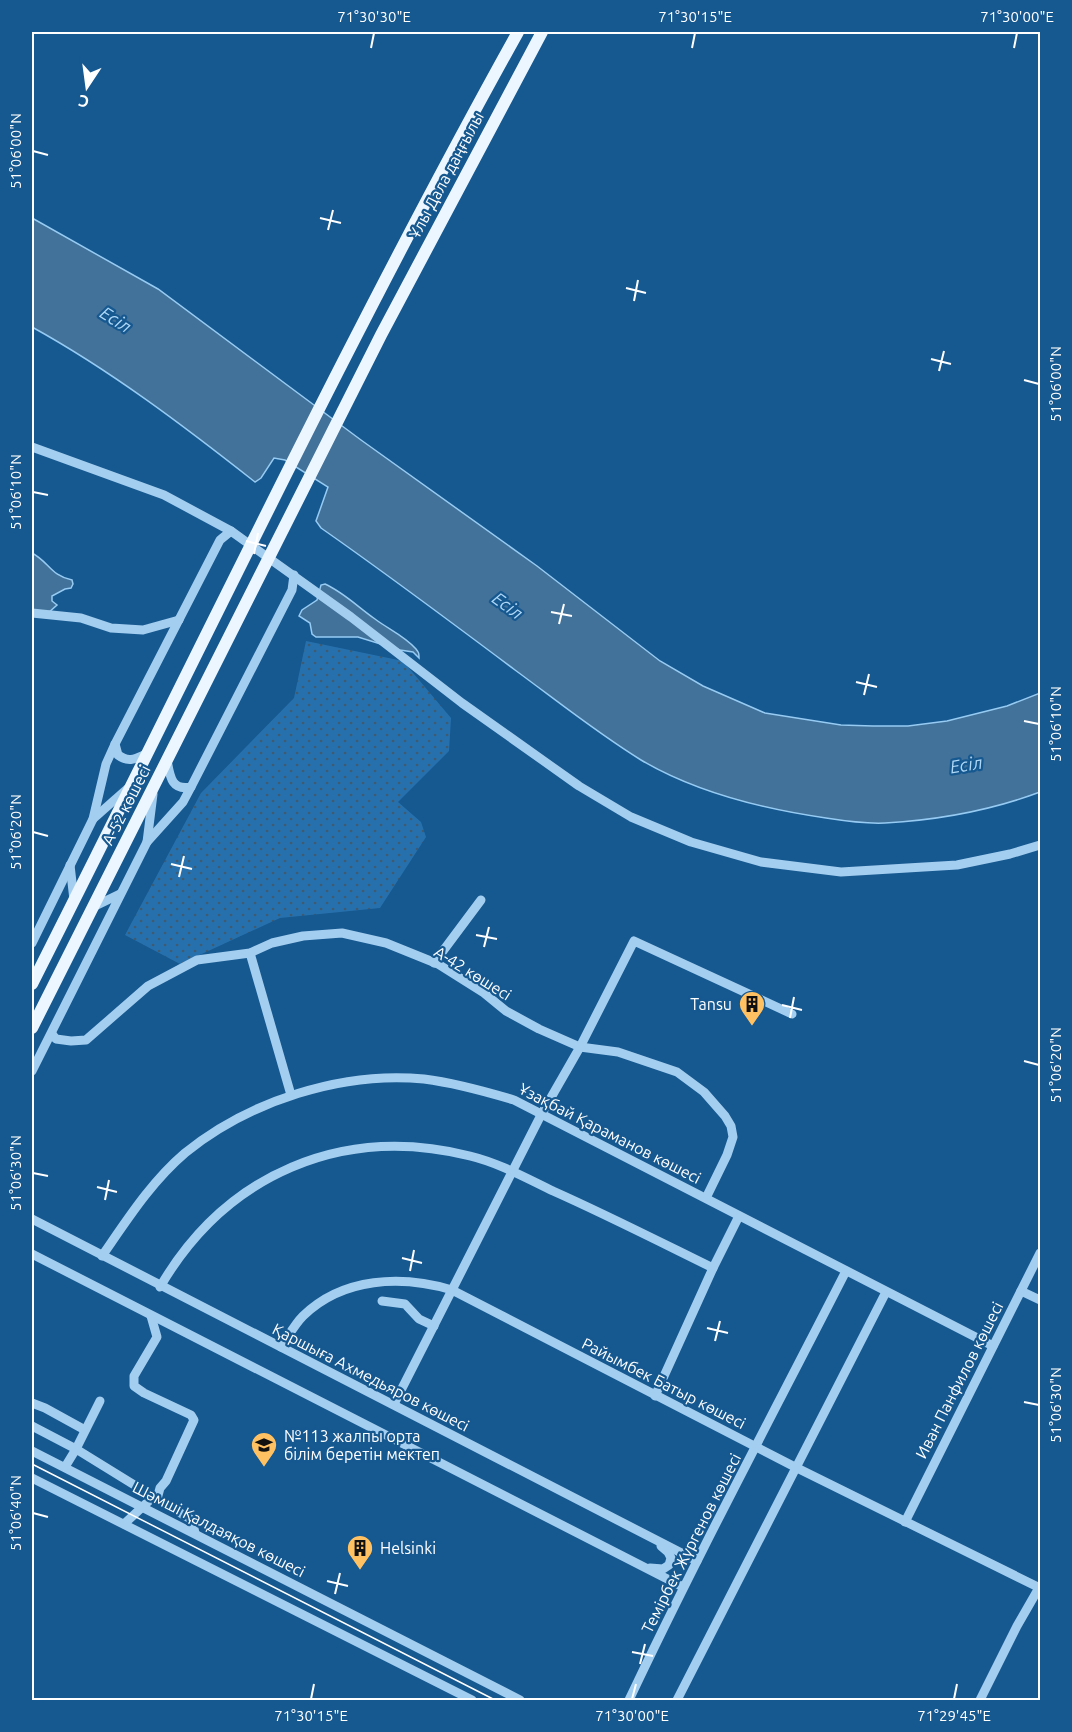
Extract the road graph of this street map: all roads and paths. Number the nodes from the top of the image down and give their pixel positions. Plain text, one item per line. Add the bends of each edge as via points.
1 (518, 32) edge
2 (542, 32) edge
3 (32, 447) edge
4 (231, 531) junction
5 (294, 576) junction
6 (230, 584) joint
7 (249, 596) joint
8 (32, 613) edge
9 (179, 620) junction
10 (115, 744) junction
11 (146, 754) junction
12 (167, 760) junction
13 (131, 785) junction
14 (153, 787) junction
15 (191, 787) junction
16 (93, 819) junction
17 (147, 842) junction
18 (1041, 845) edge
19 (70, 865) junction
20 (120, 894) junction
21 (74, 900) junction
22 (481, 900) dead end
23 (93, 907) junction
24 (32, 943) edge
25 (250, 953) junction
26 (434, 963) junction
27 (32, 984) edge
28 (792, 1014) dead end
29 (32, 1028) edge
30 (52, 1034) junction
31 (580, 1047) junction
32 (32, 1071) edge
33 (291, 1095) junction
34 (541, 1116) junction
35 (513, 1172) junction
36 (706, 1198) junction
37 (739, 1216) junction
38 (32, 1219) edge
39 (1041, 1253) edge
40 (32, 1254) edge
41 (102, 1256) junction
42 (712, 1268) junction
43 (846, 1271) junction
44 (160, 1287) junction
45 (452, 1290) junction
46 (1021, 1291) junction
47 (886, 1292) junction
48 (1041, 1300) edge
49 (382, 1301) dead end
50 (151, 1316) junction
51 (434, 1326) junction
52 (993, 1346) junction
53 (281, 1347) junction
54 (655, 1396) junction
55 (100, 1401) dead end
56 (32, 1403) edge
57 (394, 1404) junction
58 (32, 1426) edge
59 (85, 1430) junction
60 (757, 1448) junction
61 (76, 1449) junction
62 (32, 1451) edge
63 (65, 1467) junction
64 (795, 1467) junction
65 (32, 1478) edge
66 (158, 1499) junction
67 (142, 1506) junction
68 (905, 1522) junction
69 (124, 1524) junction
70 (195, 1533) junction
71 (652, 1539) junction
72 (697, 1561) junction
73 (643, 1566) junction
74 (683, 1587) junction
75 (1040, 1587) edge
76 (635, 1687) junction
77 (472, 1701) edge
78 (520, 1701) edge
79 (629, 1701) edge
80 (638, 1701) edge
81 (677, 1701) edge
82 (980, 1701) edge

1 - 6 main road, Ұлы Дала даңғылы via 461,134
2 - 7 main road, Ұлы Дала даңғылы via 381,335
3 - 4 street via 164,495
4 - 5 street
4 - 9 street via 220,540
5 - 15 street via 292,590
5 - 18 street via 579,786 631,817 691,842 761,862 841,872 957,865
6 - 11 main road, А-52 көшесі
7 - 12 main road, А-52 көшесі
8 - 9 street via 143,630
9 - 10 street
10 - 11 street via 118,756 125,760
10 - 16 street via 106,764
11 - 13 main road, А-52 көшесі
12 - 14 main road, А-52 көшесі
12 - 15 street via 175,786
13 - 16 street
13 - 21 main road, А-52 көшесі
14 - 17 street
14 - 23 main road, А-52 көшесі
15 - 17 street via 183,802
16 - 19 street
17 - 20 street
19 - 21 street
19 - 24 street
20 - 23 street
20 - 30 street
21 - 27 main road, А-52 көшесі
22 - 26 street
23 - 29 main road, А-52 көшесі
25 - 26 street, А-42 көшесі via 303,936 342,933 386,943
25 - 30 street, А-42 көшесі via 197,960 148,986 86,1040 56,1039
25 - 33 street
26 - 31 street, А-42 көшесі via 506,1011
28 - 31 street via 634,941
30 - 32 street
31 - 34 street
31 - 36 street, А-42 көшесі via 618,1053 677,1072 704,1092 725,1116 733,1137
33 - 34 street, Ұзақбай Қараманов көшесі via 372,1079 424,1079 513,1100
33 - 41 street, Ұзақбай Қараманов көшесі via 229,1123 185,1153 156,1182
34 - 35 street
34 - 36 street, Ұзақбай Қараманов көшесі
35 - 42 street
35 - 44 street via 472,1156 424,1146 387,1146 312,1159 252,1188 224,1208 176,1260
35 - 45 street
36 - 37 street, Ұзақбай Қараманов көшесі
37 - 42 street
37 - 43 street, Ұзақбай Қараманов көшесі
38 - 41 street, Қаршыға Ахмедьяров көшесі
39 - 46 street, Иван Панфилов көшесі
40 - 50 street
41 - 44 street, Қаршыға Ахмедьяров көшесі
42 - 54 street
43 - 47 street, Ұзақбай Қараманов көшесі
43 - 60 street, Темірбек Жүргенов көшесі
44 - 53 street, Қаршыға Ахмедьяров көшесі
45 - 51 street
45 - 53 street, Райымбек Батыр көшесі via 409,1280 383,1281 340,1293 302,1317
45 - 54 street, Райымбек Батыр көшесі
46 - 48 street
46 - 52 street, Иван Панфилов көшесі
47 - 52 street, Ұзақбай Қараманов көшесі
47 - 64 street
49 - 51 street via 405,1304 419,1319
50 - 66 street via 157,1337 134,1376 134,1386 194,1420
50 - 73 street
51 - 57 street
52 - 68 street, Иван Панфилов көшесі
53 - 57 street, Қаршыға Ахмедьяров көшесі
54 - 60 street, Райымбек Батыр көшесі
55 - 59 street
56 - 59 street
57 - 71 street, Қаршыға Ахмедьяров көшесі
58 - 61 street
59 - 61 street
60 - 64 street, Райымбек Батыр көшесі
60 - 72 street, Темірбек Жүргенов көшесі
61 - 63 street
61 - 66 street
62 - 63 street, Шәмші Қалдаяқов көшесі
63 - 67 street, Шәмші Қалдаяқов көшесі
64 - 68 street, Райымбек Батыр көшесі
64 - 81 street
65 - 69 street
66 - 67 street
66 - 70 street via 192,1520
67 - 69 street
67 - 70 street, Шәмші Қалдаяқов көшесі
68 - 75 street, Райымбек Батыр көшесі
69 - 77 street
70 - 78 street, Шәмші Қалдаяқов көшесі
71 - 72 street, Қаршыға Ахмедьяров көшесі
71 - 73 street via 668,1552 669,1564 663,1569
72 - 74 street, Темірбек Жүргенов көшесі
73 - 74 street
74 - 76 street, Темірбек Жүргенов көшесі
75 - 82 street
76 - 79 street, Темірбек Жүргенов көшесі
76 - 80 street

